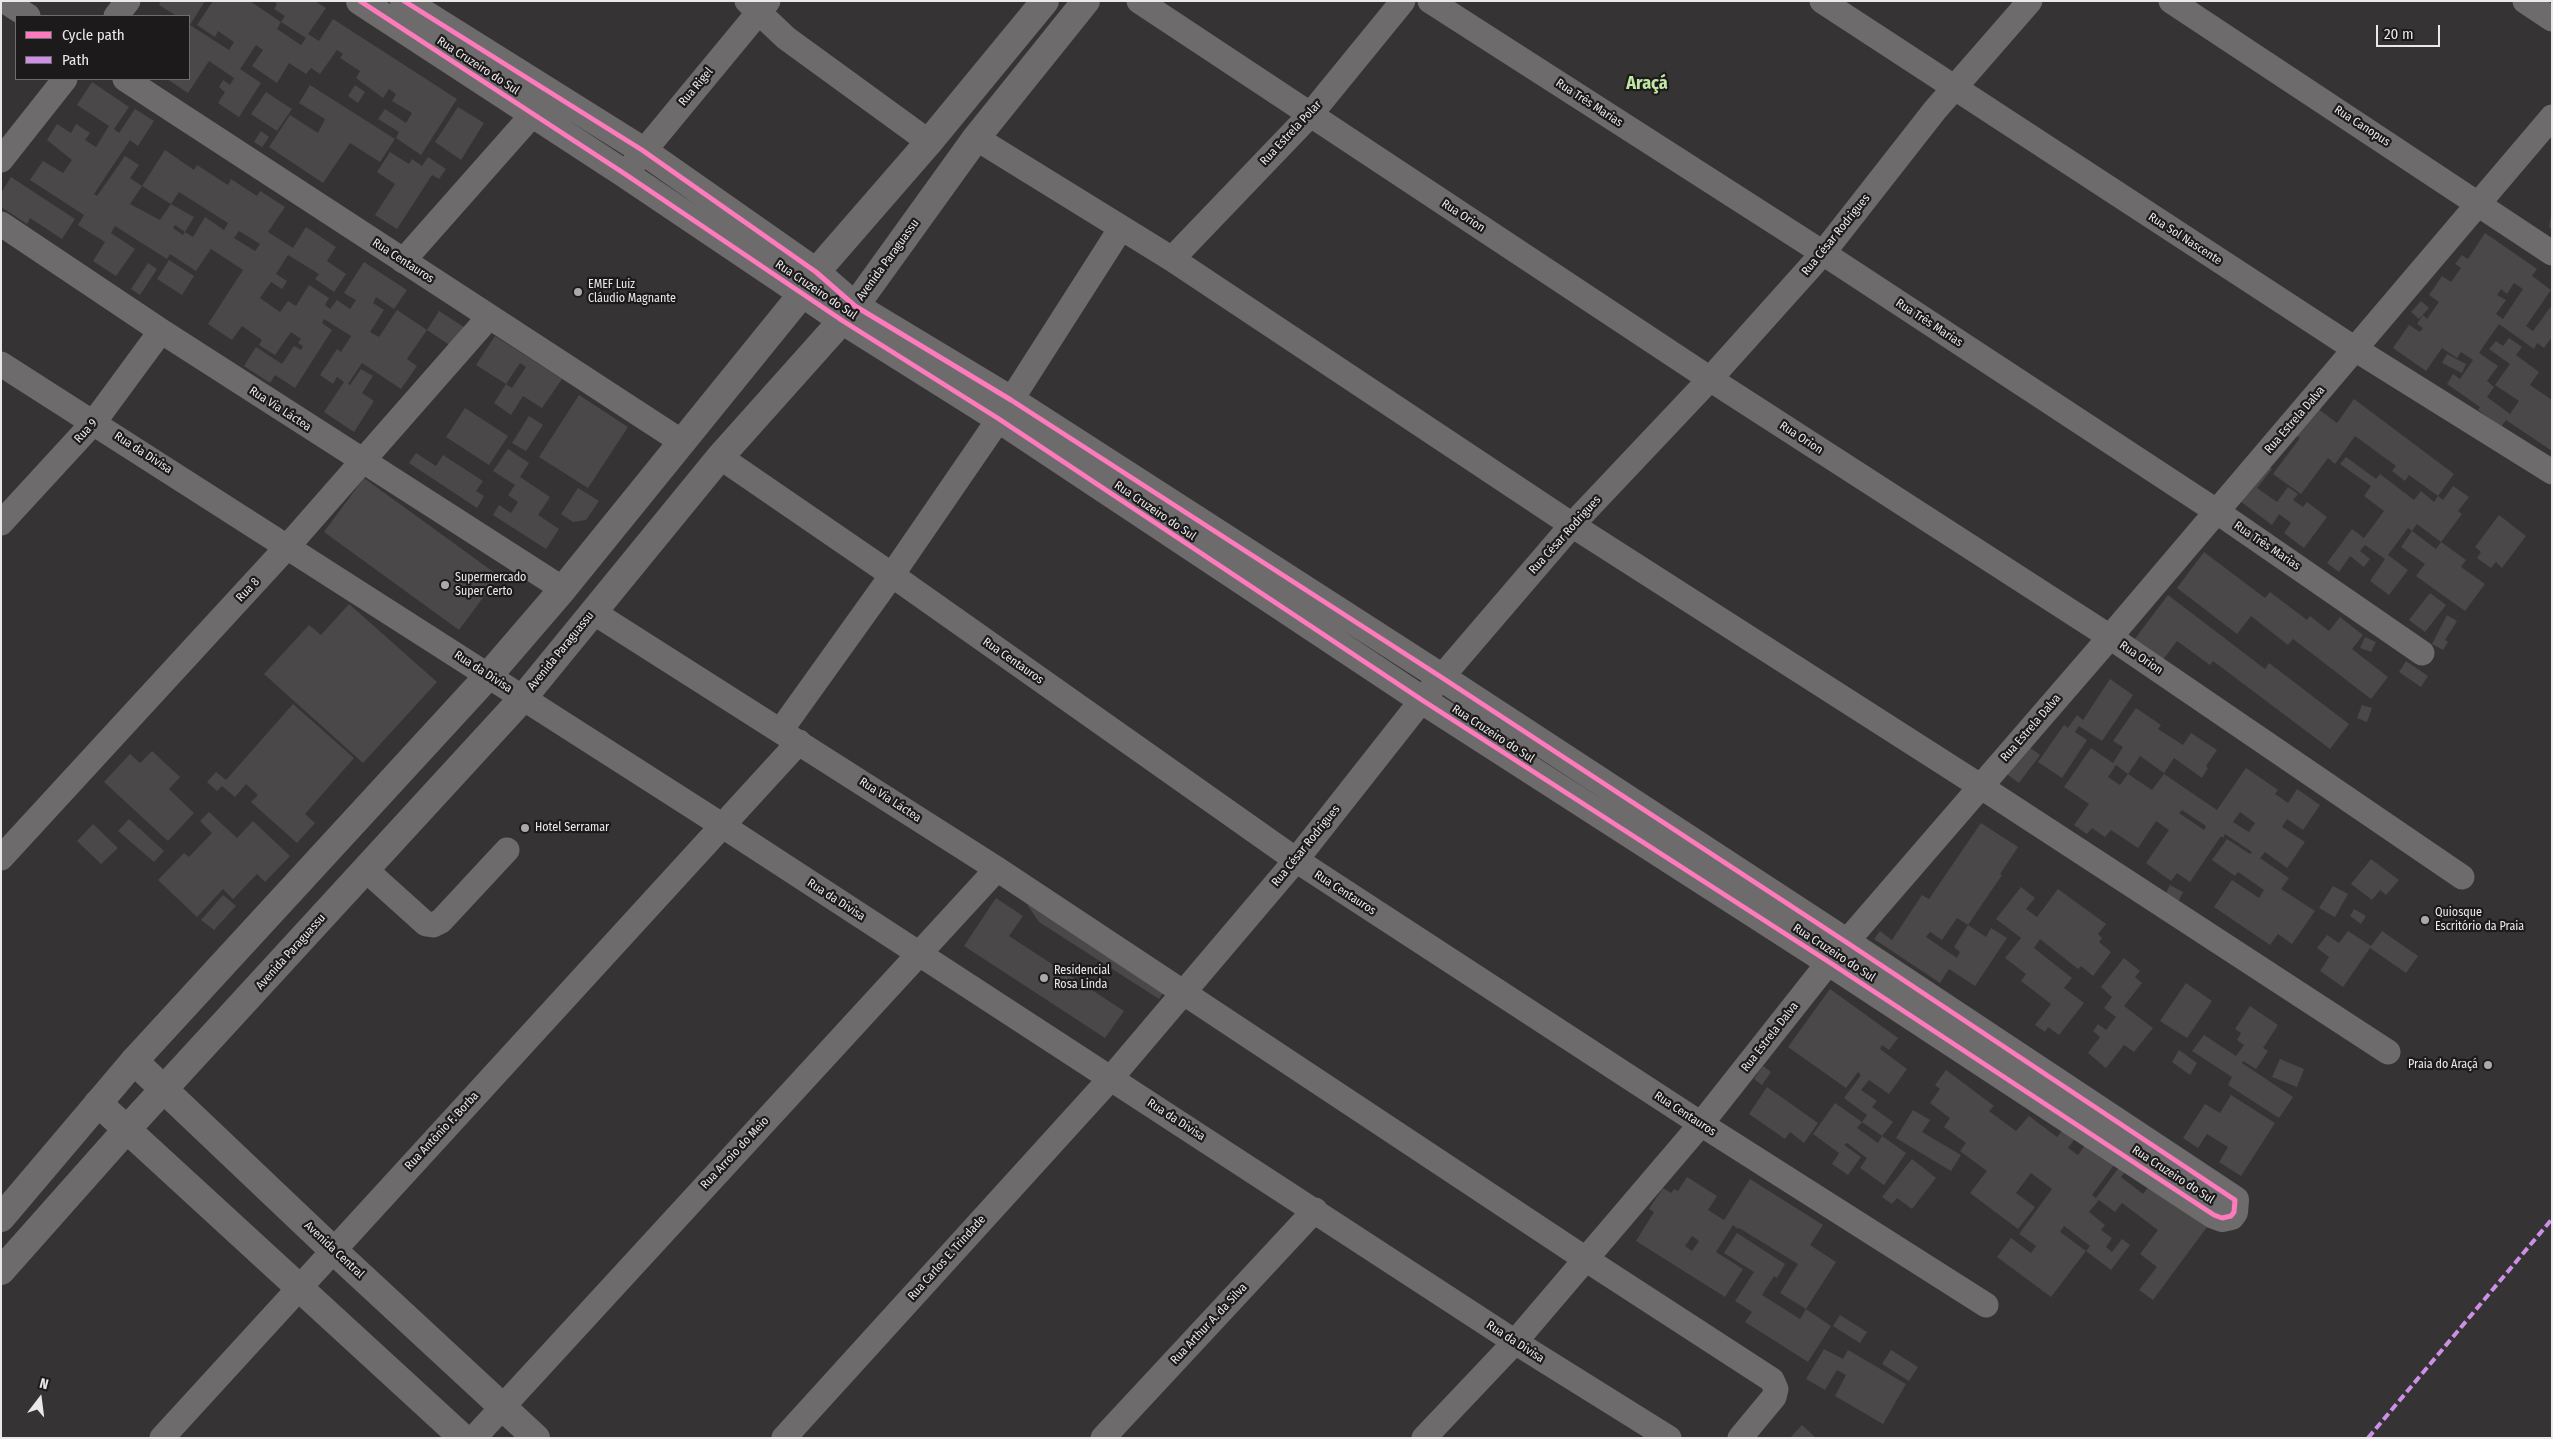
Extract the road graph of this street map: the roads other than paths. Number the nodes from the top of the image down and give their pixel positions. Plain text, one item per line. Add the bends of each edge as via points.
1 (5, 1) edge
2 (128, 1) edge
3 (360, 1) edge
4 (404, 1) edge
5 (1045, 1) edge
6 (1086, 1) edge
7 (1139, 1) edge
8 (1403, 1) edge
9 (1430, 1) edge
10 (1822, 1) edge
11 (2030, 1) edge
12 (2171, 1) edge
13 (2525, 1) edge
14 (758, 5) edge
15 (26, 15) edge
16 (117, 15) edge
17 (2552, 19) edge
18 (64, 80) edge
19 (127, 80) edge
20 (1954, 89) junction
21 (533, 114) junction
22 (1310, 115) junction
23 (2552, 117) edge
24 (976, 138) junction
25 (929, 142) junction
26 (642, 150) junction
27 (1, 160) edge
28 (625, 174) junction
29 (2478, 203) junction
30 (1, 224) edge
31 (1120, 228) junction
32 (1823, 253) junction
33 (2552, 253) edge
34 (1172, 259) junction
35 (403, 261) junction
36 (809, 283) junction
37 (849, 313) junction
38 (489, 317) junction
39 (161, 331) junction
40 (2355, 349) junction
41 (1, 364) edge
42 (1710, 379) junction
43 (1005, 409) junction
44 (94, 422) junction
45 (682, 442) junction
46 (720, 457) junction
47 (362, 462) junction
48 (2552, 472) edge
49 (2216, 511) junction
50 (1, 523) edge
51 (1572, 525) junction
52 (288, 546) junction
53 (1251, 554) junction
54 (892, 576) junction
55 (1234, 576) junction
56 (563, 589) junction
57 (593, 612) junction
58 (2110, 637) junction
59 (2422, 653) dead end
60 (489, 675) junction
61 (1441, 677) junction
62 (523, 698) junction
63 (1422, 700) junction
64 (790, 736) junction
65 (1980, 786) junction
66 (723, 826) junction
67 (507, 850) dead end
68 (1712, 854) junction
69 (1, 858) edge
70 (1296, 860) junction
71 (998, 869) junction
72 (366, 870) junction
73 (1696, 877) junction
74 (2462, 877) dead end
75 (1838, 952) junction
76 (919, 953) junction
77 (1183, 993) junction
78 (2388, 1052) dead end
79 (134, 1061) junction
80 (1111, 1078) junction
81 (165, 1090) junction
82 (98, 1103) junction
83 (1700, 1124) junction
84 (2102, 1126) dead end
85 (128, 1128) junction
86 (1314, 1210) junction
87 (1, 1218) edge
88 (333, 1250) junction
89 (1584, 1258) junction
90 (1, 1270) edge
91 (298, 1286) junction
92 (1986, 1305) dead end
93 (1515, 1342) junction
94 (502, 1407) junction
95 (162, 1438) edge
96 (463, 1438) edge
97 (474, 1438) edge
98 (536, 1438) edge
99 (784, 1438) edge
100 (1103, 1438) edge
101 (1424, 1438) edge
102 (1669, 1438) edge
103 (1740, 1438) edge

1 - 15 street
2 - 16 street
3 - 21 street, Rua Cruzeiro do Sul
4 - 26 street, Rua Cruzeiro do Sul
5 - 25 street
6 - 24 street, Avenida Paraguassu
7 - 22 street, Rua Orion
8 - 22 street, Rua Estrela Polar
9 - 32 street, Rua Três Marias
10 - 20 street, Rua Sol Nascente
11 - 20 street, Rua César Rodrigues
12 - 29 street, Rua Canopus
13 - 17 street
14 - 25 street via 786,38
14 - 26 street, Rua Rigel
18 - 27 street
19 - 35 street, Rua Centauros
20 - 32 street, Rua César Rodrigues
20 - 40 street, Rua Sol Nascente
21 - 28 street, Rua Cruzeiro do Sul
21 - 35 street
22 - 34 street, Rua Estrela Polar
22 - 42 street, Rua Orion
23 - 29 street, Rua Estrela Dalva
24 - 31 street
24 - 37 street, Avenida Paraguassu
25 - 36 street
26 - 28 street, Rua Rigel
26 - 36 street, Rua Cruzeiro do Sul
28 - 36 street, Rua Cruzeiro do Sul
29 - 33 street, Rua Canopus
29 - 40 street, Rua Estrela Dalva
30 - 39 street, Rua Via Láctea
31 - 34 street
31 - 43 street, Rua Antônio F. Borba
32 - 42 street, Rua César Rodrigues
32 - 49 street, Rua Três Marias
34 - 51 street
35 - 38 street, Rua Centauros
36 - 37 street, Rua Cruzeiro do Sul
36 - 45 street
37 - 43 street, Rua Cruzeiro do Sul
37 - 46 street, Avenida Paraguassu
38 - 45 street, Rua Centauros
38 - 47 street, Rua 8
39 - 44 street, Rua 9
39 - 47 street, Rua Via Láctea
40 - 48 street, Rua Sol Nascente
40 - 49 street, Rua Estrela Dalva
41 - 44 street, Rua da Divisa
42 - 51 street, Rua César Rodrigues
42 - 58 street, Rua Orion
43 - 53 street, Rua Cruzeiro do Sul
43 - 54 street, Rua Antônio F. Borba
43 - 55 street, Rua Cruzeiro do Sul
44 - 50 street, Rua 9
44 - 52 street, Rua da Divisa
45 - 56 street
46 - 54 street, Rua Centauros
46 - 57 street, Avenida Paraguassu
47 - 52 street, Rua 8
47 - 56 street, Rua Via Láctea
49 - 58 street, Rua Estrela Dalva
49 - 59 street, Rua Três Marias
51 - 61 street, Rua César Rodrigues
51 - 65 street
52 - 60 street, Rua da Divisa
52 - 69 street, Rua 8
53 - 55 street
53 - 61 street, Rua Cruzeiro do Sul
54 - 64 street, Rua Antônio F. Borba
54 - 70 street, Rua Centauros
55 - 63 street, Rua Cruzeiro do Sul
56 - 60 street
57 - 62 street, Avenida Paraguassu
57 - 64 street, Rua Via Láctea
58 - 65 street, Rua Estrela Dalva
58 - 74 street, Rua Orion
60 - 62 street, Rua da Divisa
60 - 79 street
61 - 63 street, Rua César Rodrigues
61 - 68 street, Rua Cruzeiro do Sul
62 - 66 street, Rua da Divisa
62 - 72 street, Avenida Paraguassu
63 - 70 street, Rua César Rodrigues
63 - 73 street, Rua Cruzeiro do Sul
64 - 66 street, Rua Antônio F. Borba
64 - 71 street, Rua Via Láctea
65 - 75 street, Rua Estrela Dalva
65 - 78 street
66 - 76 street, Rua da Divisa
66 - 88 street, Rua Antônio F. Borba
67 - 72 street via 441,921 433,925 426,924
68 - 73 street
68 - 75 street, Rua Cruzeiro do Sul
70 - 77 street, Rua César Rodrigues
70 - 83 street, Rua Centauros
71 - 76 street, Rua Arroio do Meio
71 - 77 street, Rua Via Láctea
72 - 81 street, Avenida Paraguassu
73 - 75 street, Rua Cruzeiro do Sul
75 - 83 street, Rua Estrela Dalva
75 - 84 street, Rua Cruzeiro do Sul
76 - 80 street, Rua da Divisa
76 - 94 street, Rua Arroio do Meio
77 - 80 street, Rua César Rodrigues
77 - 89 street, Rua Via Láctea
79 - 81 street, Avenida Central
79 - 82 street
80 - 86 street, Rua da Divisa
80 - 99 street, Rua Carlos E. Trindade
81 - 85 street, Avenida Paraguassu
81 - 88 street, Avenida Central
82 - 85 street
82 - 87 street
83 - 89 street, Rua Estrela Dalva
83 - 92 street, Rua Centauros
85 - 90 street, Avenida Paraguassu
85 - 91 street
86 - 93 street, Rua da Divisa
86 - 100 street, Rua Arthur A. da Silva
88 - 91 street, Rua Antônio F. Borba
88 - 94 street, Avenida Central
89 - 93 street, Rua Estrela Dalva
89 - 103 street, Rua Via Láctea via 1772,1380 1776,1389 1774,1397
91 - 95 street, Rua Antônio F. Borba
91 - 96 street
93 - 101 street, Rua Estrela Dalva
93 - 102 street, Rua da Divisa
94 - 97 street, Rua Arroio do Meio
94 - 98 street, Avenida Central

